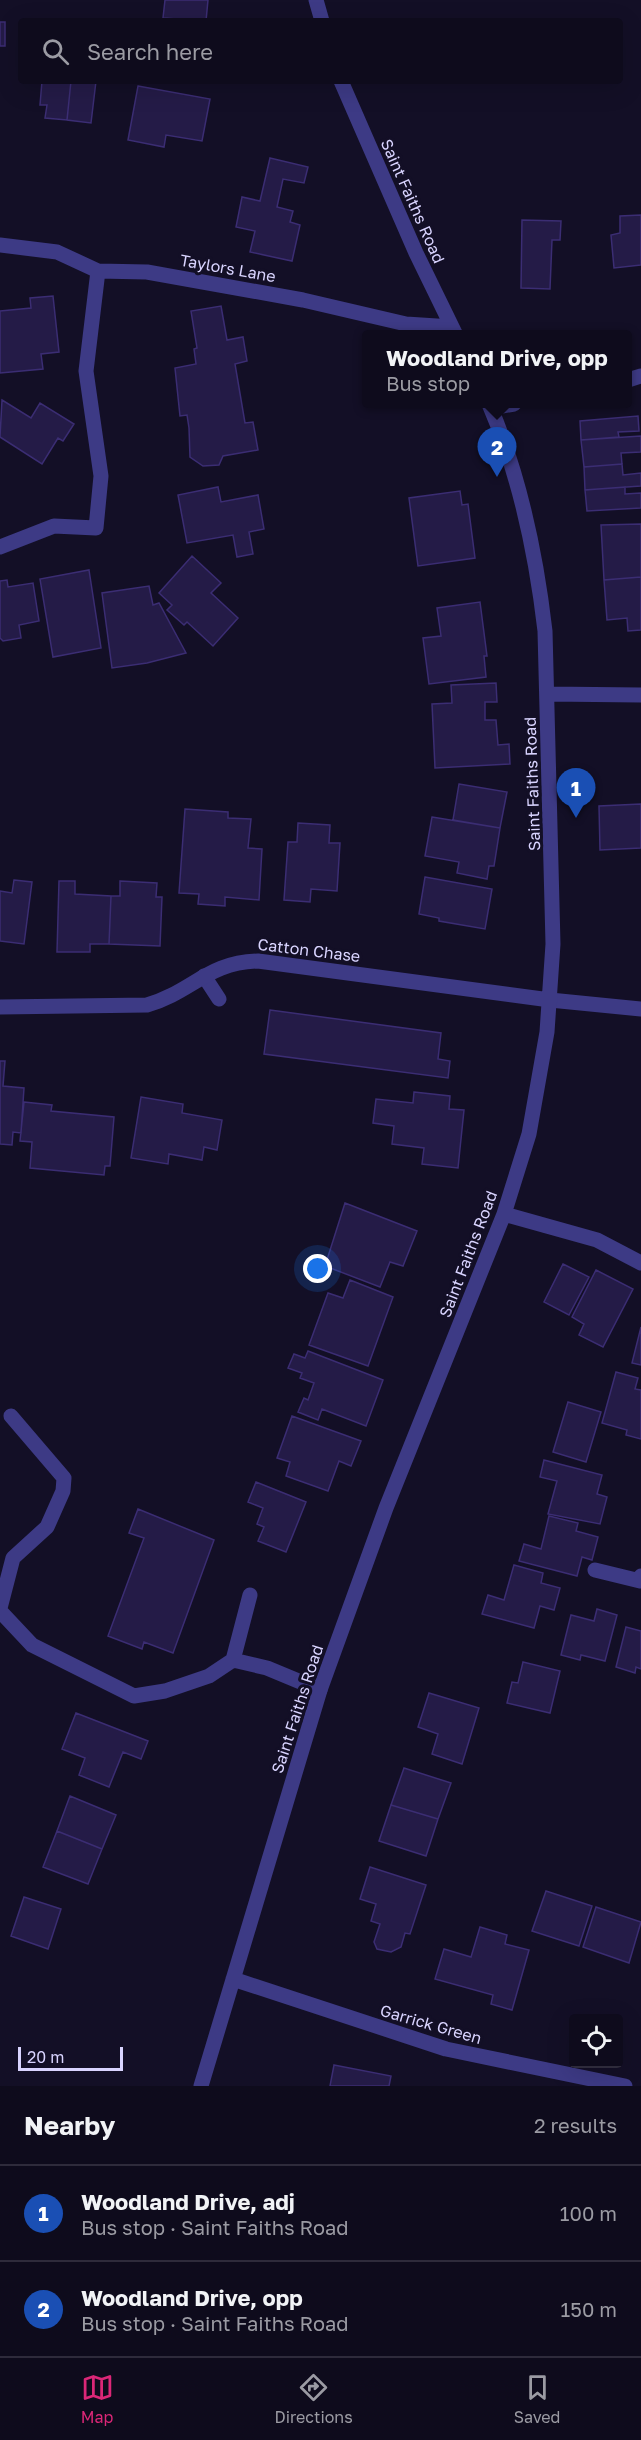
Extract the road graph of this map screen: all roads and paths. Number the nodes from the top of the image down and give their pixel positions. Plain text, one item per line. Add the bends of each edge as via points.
1 (316, 0) edge
2 (321, 18) edge
3 (342, 84) edge
4 (0, 245) edge
5 (98, 271) junction
6 (447, 330) edge
7 (454, 330) edge
8 (491, 408) edge
9 (0, 548) edge
10 (548, 694) junction
11 (641, 694) edge
12 (204, 976) junction
13 (219, 999) dead end
14 (550, 1000) junction
15 (0, 1007) edge
16 (641, 1009) edge
17 (504, 1214) junction
18 (641, 1263) edge
19 (11, 1416) dead end
20 (595, 1570) dead end
21 (641, 1579) edge
22 (250, 1595) dead end
23 (0, 1610) edge
24 (233, 1660) junction
25 (320, 1690) junction
26 (233, 1979) junction
27 (201, 2086) edge
28 (625, 2086) edge

1 - 2 street
3 - 7 street, Saint Faiths Road
4 - 5 street, Taylors Lane via 57,252
5 - 6 street, Taylors Lane via 147,272
5 - 9 street via 86,371 101,476 96,528 54,526
8 - 10 street, Saint Faiths Road via 525,509 540,589
10 - 11 street
10 - 14 street, Saint Faiths Road via 553,944
12 - 13 street
12 - 14 street, Catton Chase via 236,961 258,960
12 - 15 street, Catton Chase via 165,1000 147,1005
14 - 16 street, Catton Chase
14 - 17 street, Saint Faiths Road via 535,1106
17 - 18 street via 597,1240
17 - 25 street, Saint Faiths Road via 386,1508
19 - 23 street via 64,1478 63,1491 47,1527 14,1558
20 - 21 street
22 - 24 street
23 - 24 street via 32,1645 134,1696 165,1692 209,1676
24 - 25 street via 267,1668
25 - 26 street, Saint Faiths Road
26 - 27 street, Saint Faiths Road
26 - 28 street, Garrick Green via 446,2049

